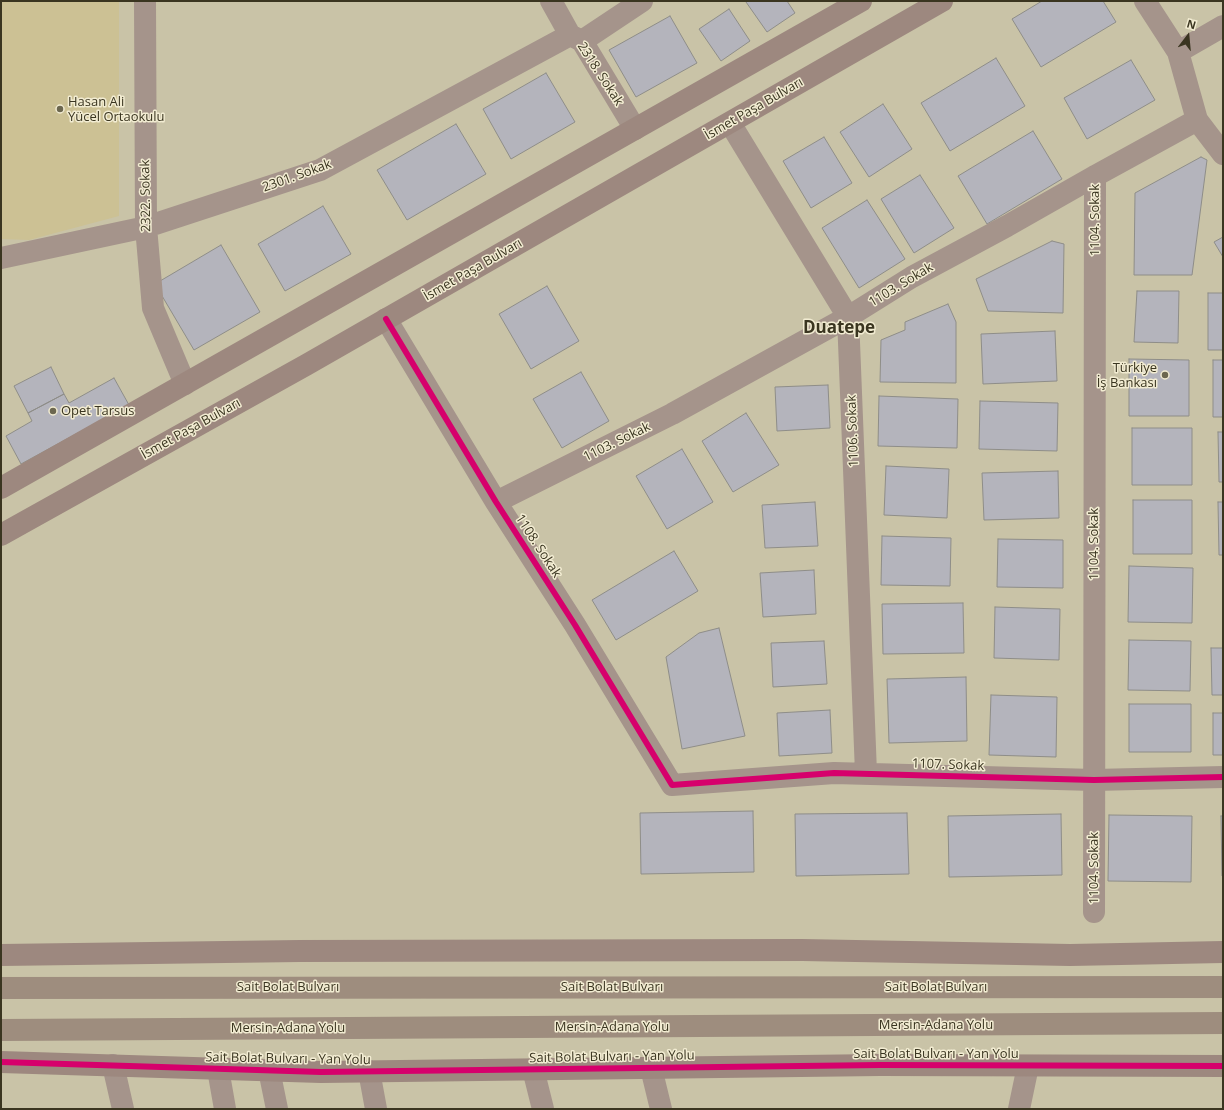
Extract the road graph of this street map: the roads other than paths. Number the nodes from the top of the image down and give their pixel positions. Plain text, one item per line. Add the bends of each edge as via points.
1 (145, 1) edge
2 (551, 1) edge
3 (642, 1) edge
4 (861, 1) edge
5 (942, 1) edge
6 (1145, 1) edge
7 (1223, 26) edge
8 (576, 38) junction
9 (1178, 52) junction
10 (1198, 120) junction
11 (730, 123) junction
12 (635, 129) junction
13 (1223, 154) edge
14 (1095, 176) junction
15 (146, 227) junction
16 (1, 258) edge
17 (848, 317) junction
18 (386, 319) junction
19 (185, 384) junction
20 (1, 488) edge
21 (496, 502) junction
22 (1, 535) edge
23 (866, 773) junction
24 (1223, 777) edge
25 (1094, 780) junction
26 (672, 785) joint
27 (1094, 912) dead end
28 (1223, 952) edge
29 (1, 955) edge
30 (1223, 987) edge
31 (1, 988) edge
32 (1223, 1024) edge
33 (1, 1030) edge
34 (1, 1062) edge
35 (1, 1065) edge
36 (113, 1065) junction
37 (1028, 1066) junction
38 (1223, 1066) edge
39 (651, 1068) junction
40 (218, 1069) junction
41 (533, 1069) junction
42 (268, 1070) junction
43 (368, 1071) junction
44 (123, 1109) edge
45 (225, 1109) edge
46 (277, 1109) edge
47 (376, 1109) edge
48 (543, 1109) edge
49 (661, 1109) edge
50 (1019, 1109) edge

1 - 15 street, 2322. Sokak
2 - 8 street, 2318. Sokak
3 - 8 street, 2301. Sokak
4 - 12 street
5 - 11 street, İsmet Paşa Bulvarı
6 - 9 street
7 - 9 street
8 - 12 street, 2318. Sokak
8 - 15 street, 2301. Sokak via 320,170
9 - 10 street
10 - 13 street
10 - 14 street, 1103. Sokak
11 - 17 street, 1106. Sokak
11 - 18 street, İsmet Paşa Bulvarı
12 - 19 street
14 - 17 street, 1103. Sokak via 912,277
14 - 25 street, 1104. Sokak
15 - 16 street, 2301. Sokak
15 - 19 street, 2322. Sokak via 153,308
17 - 21 street, 1103. Sokak via 672,414
17 - 23 street, 1106. Sokak
18 - 21 street, 1108. Sokak
18 - 22 street, İsmet Paşa Bulvarı
19 - 20 street
21 - 26 street, 1108. Sokak via 575,625
23 - 25 street, 1107. Sokak
23 - 26 street, 1107. Sokak
24 - 25 street, 1107. Sokak
25 - 27 street, 1104. Sokak
28 - 29 street via 1070,955 802,950 388,951
30 - 31 highway, Sait Bolat Bulvarı
32 - 33 highway, Mersin-Adana Yolu
34 - 35 street
34 - 36 street, Sait Bolat Bulvarı - Yan Yolu
36 - 40 street, Sait Bolat Bulvarı - Yan Yolu
36 - 44 street
37 - 38 street, Sait Bolat Bulvarı - Yan Yolu
37 - 39 street, Sait Bolat Bulvarı - Yan Yolu
37 - 50 street
39 - 41 street, Sait Bolat Bulvarı - Yan Yolu
39 - 49 street
40 - 42 street, Sait Bolat Bulvarı - Yan Yolu
40 - 45 street
41 - 43 street, Sait Bolat Bulvarı - Yan Yolu
41 - 48 street
42 - 43 street, Sait Bolat Bulvarı - Yan Yolu
42 - 46 street
43 - 47 street

